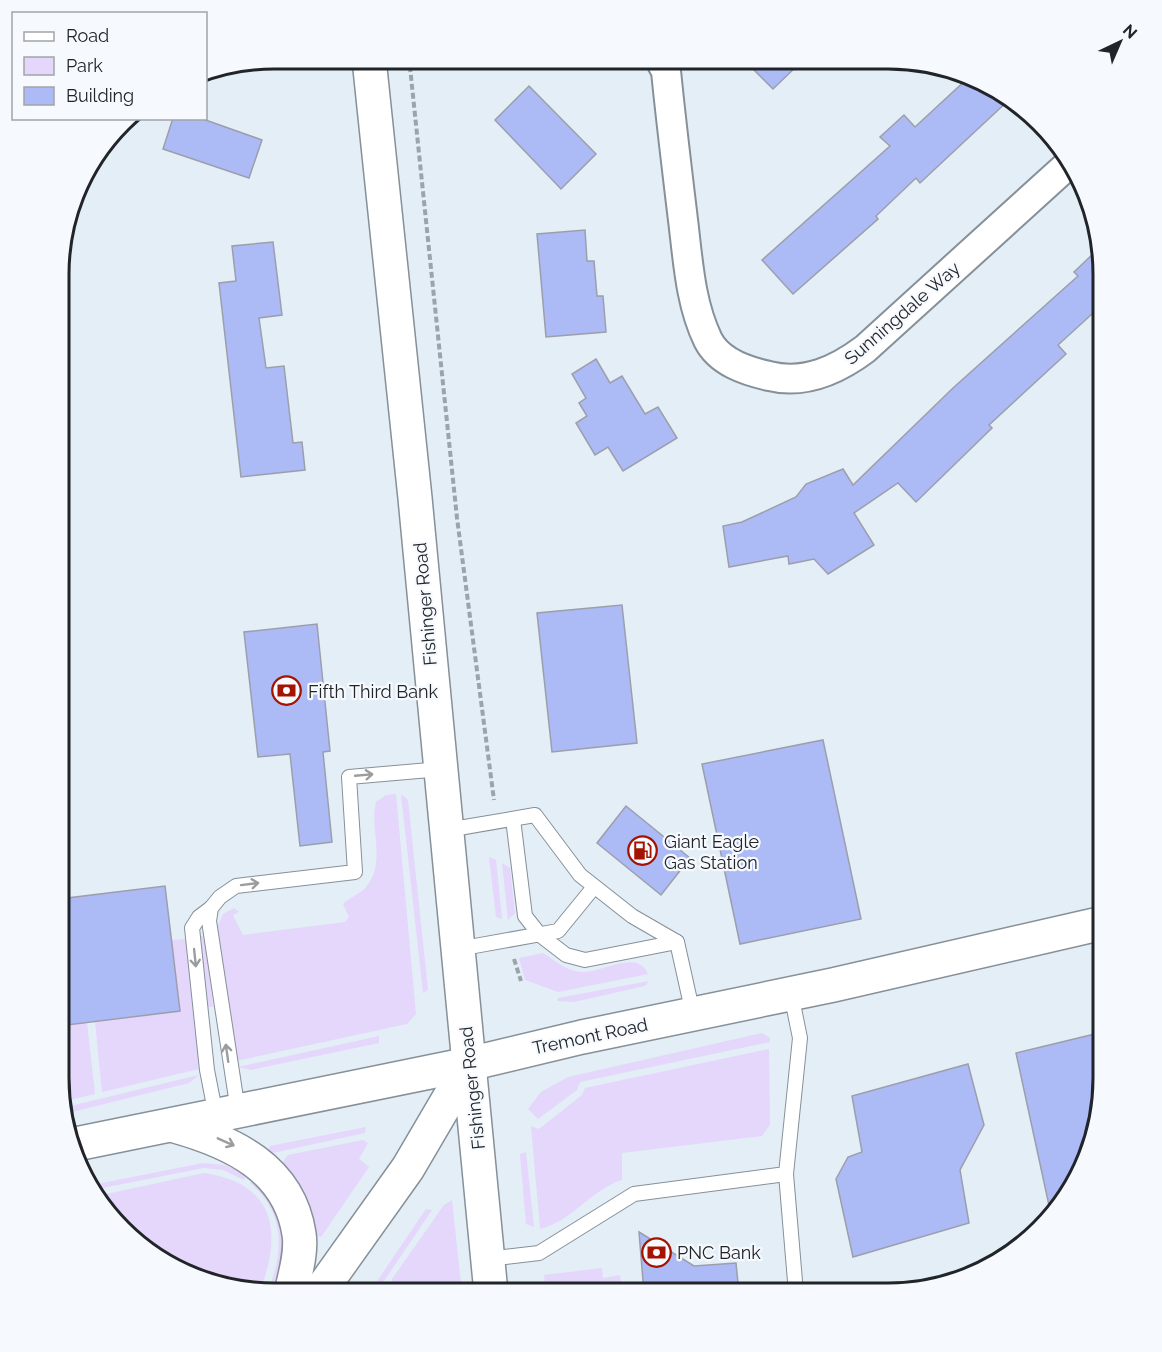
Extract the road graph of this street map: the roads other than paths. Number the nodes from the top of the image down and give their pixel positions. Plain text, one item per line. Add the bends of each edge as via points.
1 (370, 69) edge
2 (665, 69) edge
3 (1064, 168) edge
4 (441, 769) junction
5 (513, 819) junction
6 (447, 830) junction
7 (594, 887) junction
8 (211, 908) junction
9 (1093, 925) edge
10 (540, 935) junction
11 (677, 942) junction
12 (458, 949) junction
13 (791, 994) junction
14 (693, 1014) junction
15 (469, 1064) junction
16 (227, 1113) junction
17 (170, 1125) junction
18 (80, 1143) edge
19 (786, 1174) junction
20 (488, 1259) junction
21 (293, 1283) edge
22 (326, 1283) edge
23 (490, 1283) edge
24 (795, 1283) edge

1 - 4 main road, Fishinger Road
2 - 3 street, Sunningdale Way via 692,294 709,341 727,360 748,371 781,380 811,377 842,366 865,349
4 - 6 main road, Fishinger Road
8 -> 4 lane via 236,886 355,872 349,777
5 - 6 lane
5 - 7 lane via 535,815 580,875
5 - 10 lane via 525,916
6 - 12 main road, Fishinger Road
7 - 10 lane via 558,931
7 - 11 lane via 632,916
16 -> 8 lane via 209,921
8 -> 16 lane via 199,916 192,928 207,1070
9 - 13 main road, Tremont Road
10 - 11 lane via 566,955 585,960
10 - 12 lane
11 - 14 lane
12 - 15 main road, Fishinger Road
13 - 14 main road, Tremont Road
13 - 19 lane via 800,1038
14 - 15 main road, Tremont Road
15 - 16 main road, Tremont Road
15 - 20 main road, Fishinger Road
15 - 22 main road via 408,1168
16 - 17 main road, Tremont Road
17 - 18 main road, Tremont Road
17 -> 21 main road via 236,1147 279,1183 293,1207 300,1236
19 - 20 lane via 634,1194 539,1252
19 - 24 lane
20 - 23 main road, Fishinger Road

